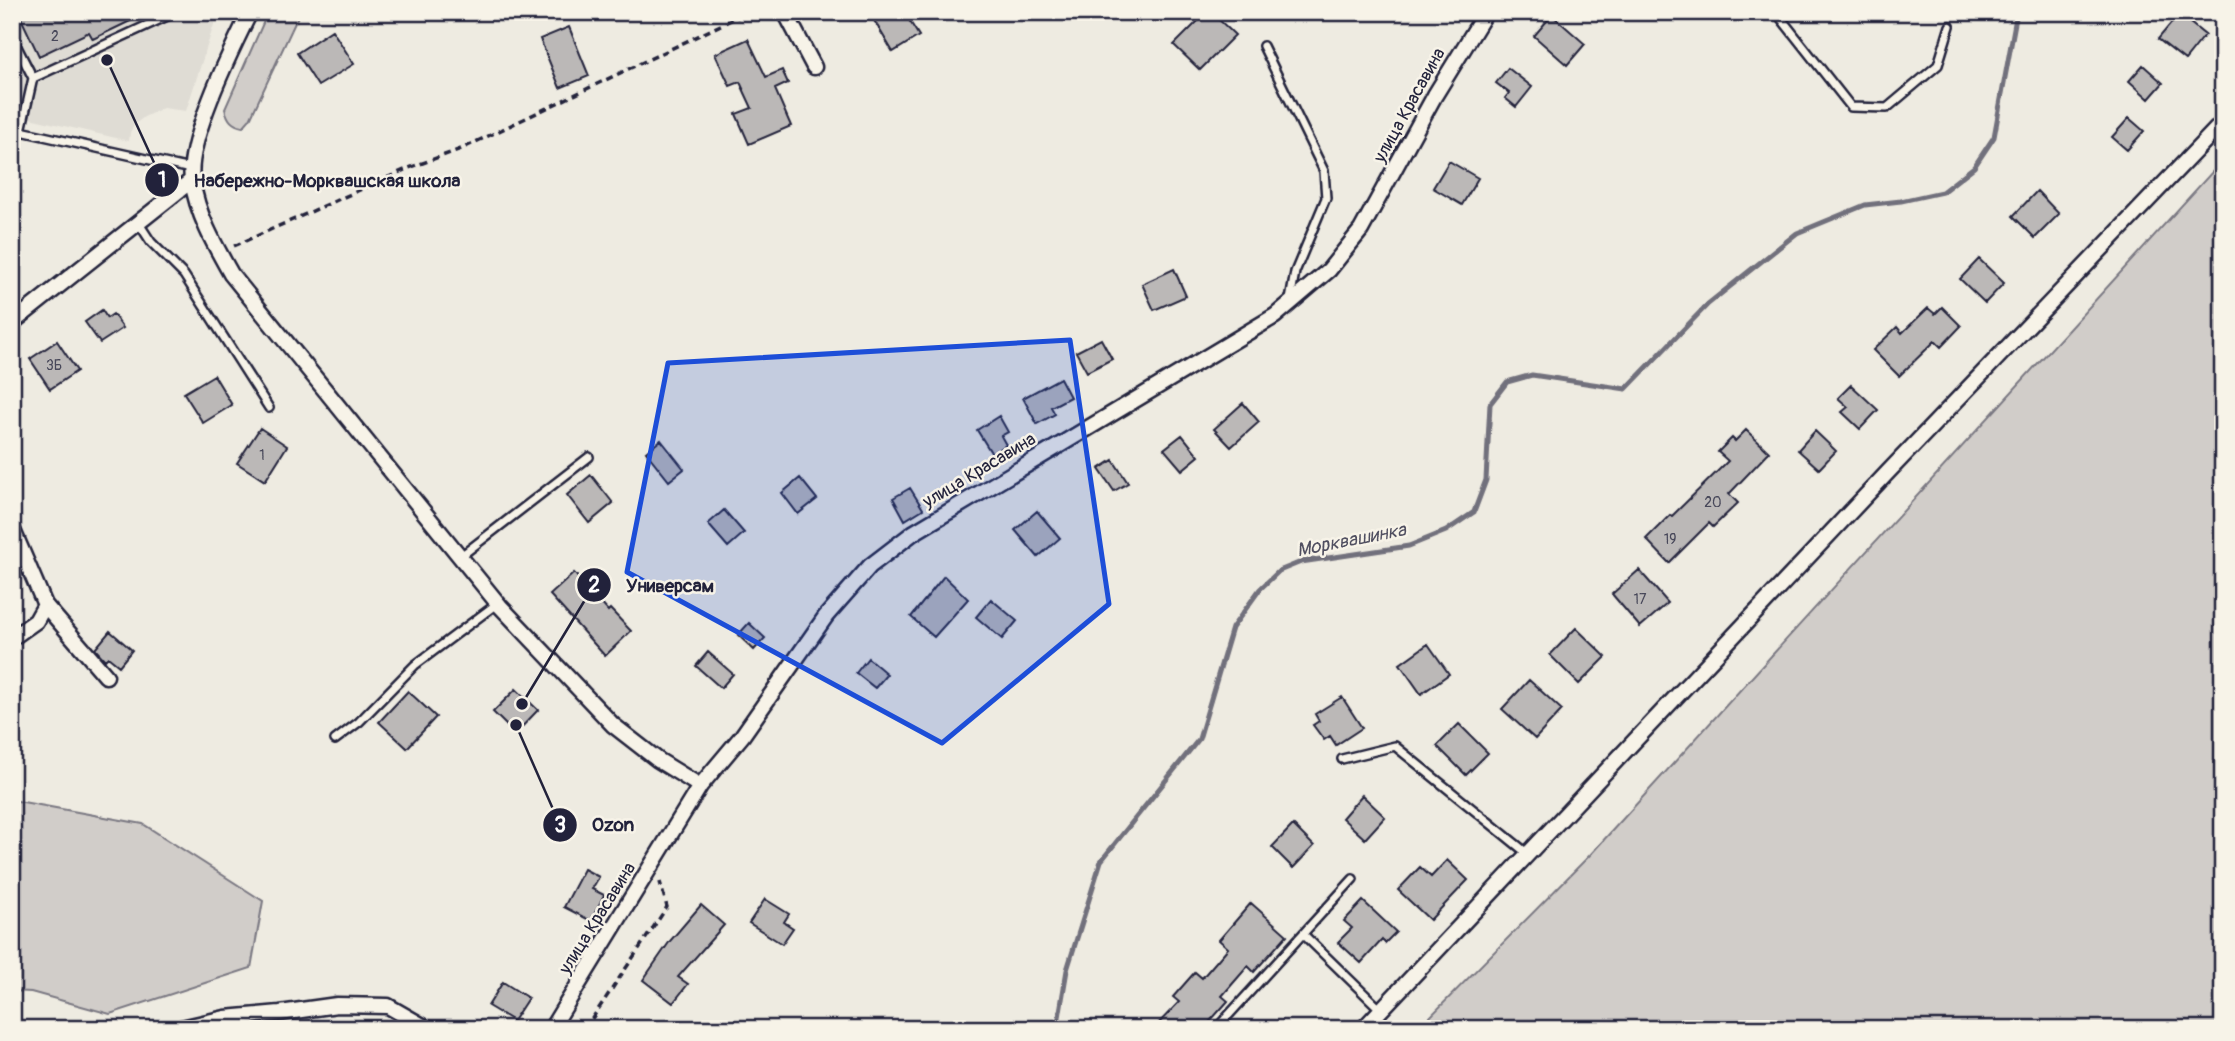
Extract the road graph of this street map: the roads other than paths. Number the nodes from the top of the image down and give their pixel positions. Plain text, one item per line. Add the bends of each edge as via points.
1 (176, 12) edge
2 (785, 12) edge
3 (1486, 12) edge
4 (1776, 12) edge
5 (244, 14) edge
6 (1950, 26) dead end
7 (12, 37) edge
8 (1263, 46) dead end
9 (814, 67) dead end
10 (33, 78) junction
11 (2223, 122) edge
12 (12, 129) edge
13 (21, 131) junction
14 (192, 175) junction
15 (138, 221) junction
16 (1289, 304) junction
17 (12, 323) edge
18 (269, 408) dead end
19 (589, 457) dead end
20 (12, 528) edge
21 (461, 556) junction
22 (498, 603) junction
23 (45, 605) junction
24 (12, 638) edge
25 (106, 676) dead end
26 (335, 740) dead end
27 (1342, 759) dead end
28 (700, 786) junction
29 (1528, 854) junction
30 (1353, 879) dead end
31 (1303, 934) junction
32 (1381, 1010) junction
33 (177, 1029) edge
34 (428, 1029) edge
35 (551, 1029) edge
36 (1216, 1029) edge
37 (1363, 1029) edge

1 - 10 lane
2 - 9 street
3 - 16 street, улица Красавина via 1362,230 1329,270
4 - 6 lane via 1851,107 1887,108 1938,65
5 - 14 street via 197,140
7 - 10 lane
8 - 16 lane via 1324,171 1326,198 1295,272
10 - 13 lane
11 - 29 street
12 - 13 lane
13 - 14 lane
14 - 15 street
14 - 21 street via 204,225 231,274
15 - 17 street
15 - 18 lane via 151,242 184,275
16 - 28 street, улица Красавина via 913,533 870,566 826,616 742,736
19 - 21 lane
20 - 23 street
21 - 22 street
22 - 26 lane via 415,665
22 - 28 street via 613,725
23 - 24 street via 36,621
23 - 25 street
27 - 29 lane via 1395,746
28 - 35 street, улица Красавина
29 - 32 street
30 - 31 lane
31 - 32 lane
31 - 36 lane
32 - 37 street
33 - 34 street via 225,1018 337,1005 388,1006

